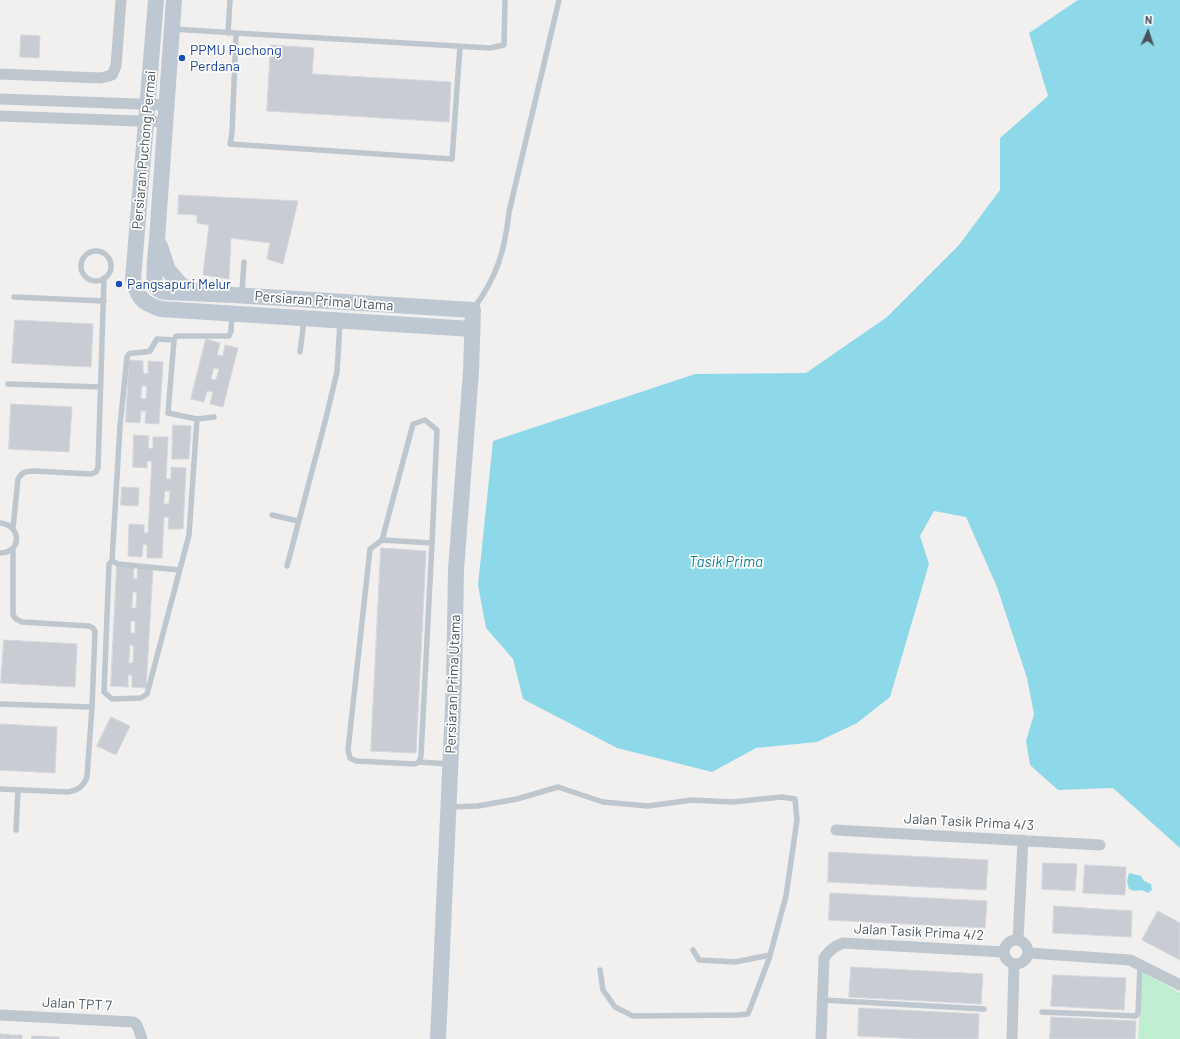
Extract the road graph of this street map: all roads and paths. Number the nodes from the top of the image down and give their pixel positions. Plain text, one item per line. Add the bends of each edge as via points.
1 (121, 0) edge
2 (156, 0) edge
3 (174, 0) edge
4 (230, 0) edge
5 (506, 0) edge
6 (559, 0) edge
7 (172, 29) junction
8 (228, 33) junction
9 (236, 33) junction
10 (460, 46) junction
11 (0, 74) edge
12 (0, 99) edge
13 (148, 104) junction
14 (166, 105) junction
15 (0, 116) edge
16 (146, 121) junction
17 (165, 122) junction
18 (157, 239) junction
19 (244, 262) dead end
20 (104, 278) junction
21 (158, 288) junction
22 (200, 294) junction
23 (238, 295) junction
24 (14, 297) dead end
25 (141, 299) junction
26 (104, 301) junction
27 (473, 310) junction
28 (232, 314) junction
29 (304, 318) junction
30 (340, 320) junction
31 (472, 329) junction
32 (174, 340) junction
33 (300, 352) dead end
34 (8, 384) dead end
35 (101, 388) junction
36 (214, 417) dead end
37 (197, 419) junction
38 (272, 515) dead end
39 (298, 521) junction
40 (0, 523) edge
41 (13, 528) junction
42 (382, 540) junction
43 (432, 543) junction
44 (13, 548) junction
45 (0, 553) edge
46 (112, 561) junction
47 (286, 566) dead end
48 (180, 570) junction
49 (0, 704) edge
50 (92, 707) junction
51 (419, 762) junction
52 (451, 764) junction
53 (0, 789) edge
54 (18, 790) junction
55 (449, 807) junction
56 (16, 830) dead end
57 (836, 830) dead end
58 (1023, 840) junction
59 (1100, 845) dead end
60 (1018, 940) junction
61 (693, 950) dead end
62 (1004, 952) junction
63 (1028, 953) junction
64 (770, 955) junction
65 (1014, 964) junction
66 (1140, 964) junction
67 (600, 970) dead end
68 (1180, 984) edge
69 (823, 1000) junction
70 (984, 1009) dead end
71 (1042, 1012) dead end
72 (0, 1015) edge
73 (142, 1039) edge
74 (438, 1039) edge
75 (821, 1039) edge
76 (1012, 1039) edge

1 - 11 street via 116,66 112,75 101,78
2 - 13 main road, Persiaran Puchong Permai
3 - 7 main road, Persiaran Puchong Permai
4 - 8 lane
5 - 10 lane via 504,46
6 - 27 lane via 500,260 482,299
7 - 8 lane
7 - 14 main road, Persiaran Puchong Permai
8 - 9 lane
9 - 10 lane
9 - 10 lane via 230,144 452,159
12 - 13 street
13 - 14 street
13 - 16 main road, Persiaran Puchong Permai
14 - 17 main road, Persiaran Puchong Permai
15 - 16 street
16 - 17 street
16 - 25 main road, Persiaran Puchong Permai via 133,278
17 - 18 main road, Persiaran Puchong Permai
18 - 21 main road, Persiaran Puchong Permai via 155,277
18 - 22 main road via 168,270 181,285
19 - 23 lane
20 - 20 lane via 95,280 86,276 81,267 87,254 96,251 108,257 110,271
20 - 26 lane
21 - 22 main road, Persiaran Prima Utama via 162,292
21 - 25 main road
22 - 23 main road, Persiaran Prima Utama
23 - 27 main road, Persiaran Prima Utama
23 - 28 main road
24 - 26 lane
25 - 28 main road, Persiaran Prima Utama via 161,310
26 - 35 lane
27 - 31 main road, Persiaran Prima Utama
28 - 29 main road, Persiaran Prima Utama
28 - 32 lane via 229,336 187,335 176,336
29 - 30 main road, Persiaran Prima Utama
29 - 33 lane
30 - 31 main road, Persiaran Prima Utama
30 - 39 lane via 337,372
31 - 52 main road, Persiaran Prima Utama via 456,570
32 - 37 lane via 168,413
32 - 46 lane via 157,339 150,351 133,352 127,357
34 - 35 lane
35 - 41 lane via 96,472 91,474 27,471 21,474 18,479
36 - 37 lane
37 - 48 lane via 189,535
38 - 39 lane
39 - 47 lane
40 - 41 lane
41 - 44 lane via 17,538
42 - 43 lane
42 - 43 lane via 414,424 425,420 437,430
42 - 51 lane via 370,549 348,750 350,758 356,761 415,764
43 - 51 lane
44 - 45 lane
44 - 50 lane via 13,615 16,619 22,622 89,626 95,631
46 - 48 lane via 118,564
46 - 48 lane via 109,564 104,692 112,699 141,698 147,694
49 - 50 lane
50 - 54 lane via 87,777 83,786 68,792
51 - 52 lane
52 - 55 main road, Persiaran Prima Utama
53 - 54 lane
54 - 56 lane
55 - 64 lane via 478,806 558,788 603,802 648,806 692,800 732,802 782,797 795,799 797,820 786,896
55 - 74 main road, Persiaran Prima Utama
57 - 58 street, Jalan Tasik Prima 4/3
58 - 59 street, Jalan Tasik Prima 4/3
58 - 60 street
60 - 62 street via 1010,942
60 - 63 street via 1027,946
61 - 64 lane via 699,960 735,962
62 - 65 street via 1007,960
62 - 69 street, Jalan Tasik Prima 4/2 via 843,943 832,948 824,958
63 - 65 street via 1026,960
63 - 66 street via 1130,960
64 - 67 lane via 748,1014 738,1015 633,1016 615,1007 603,990
65 - 76 street
66 - 68 street
66 - 71 lane via 1136,1016
69 - 70 lane
69 - 75 street, Jalan Tasik Prima 4/2
72 - 73 street, Jalan TPT 7 via 133,1022

